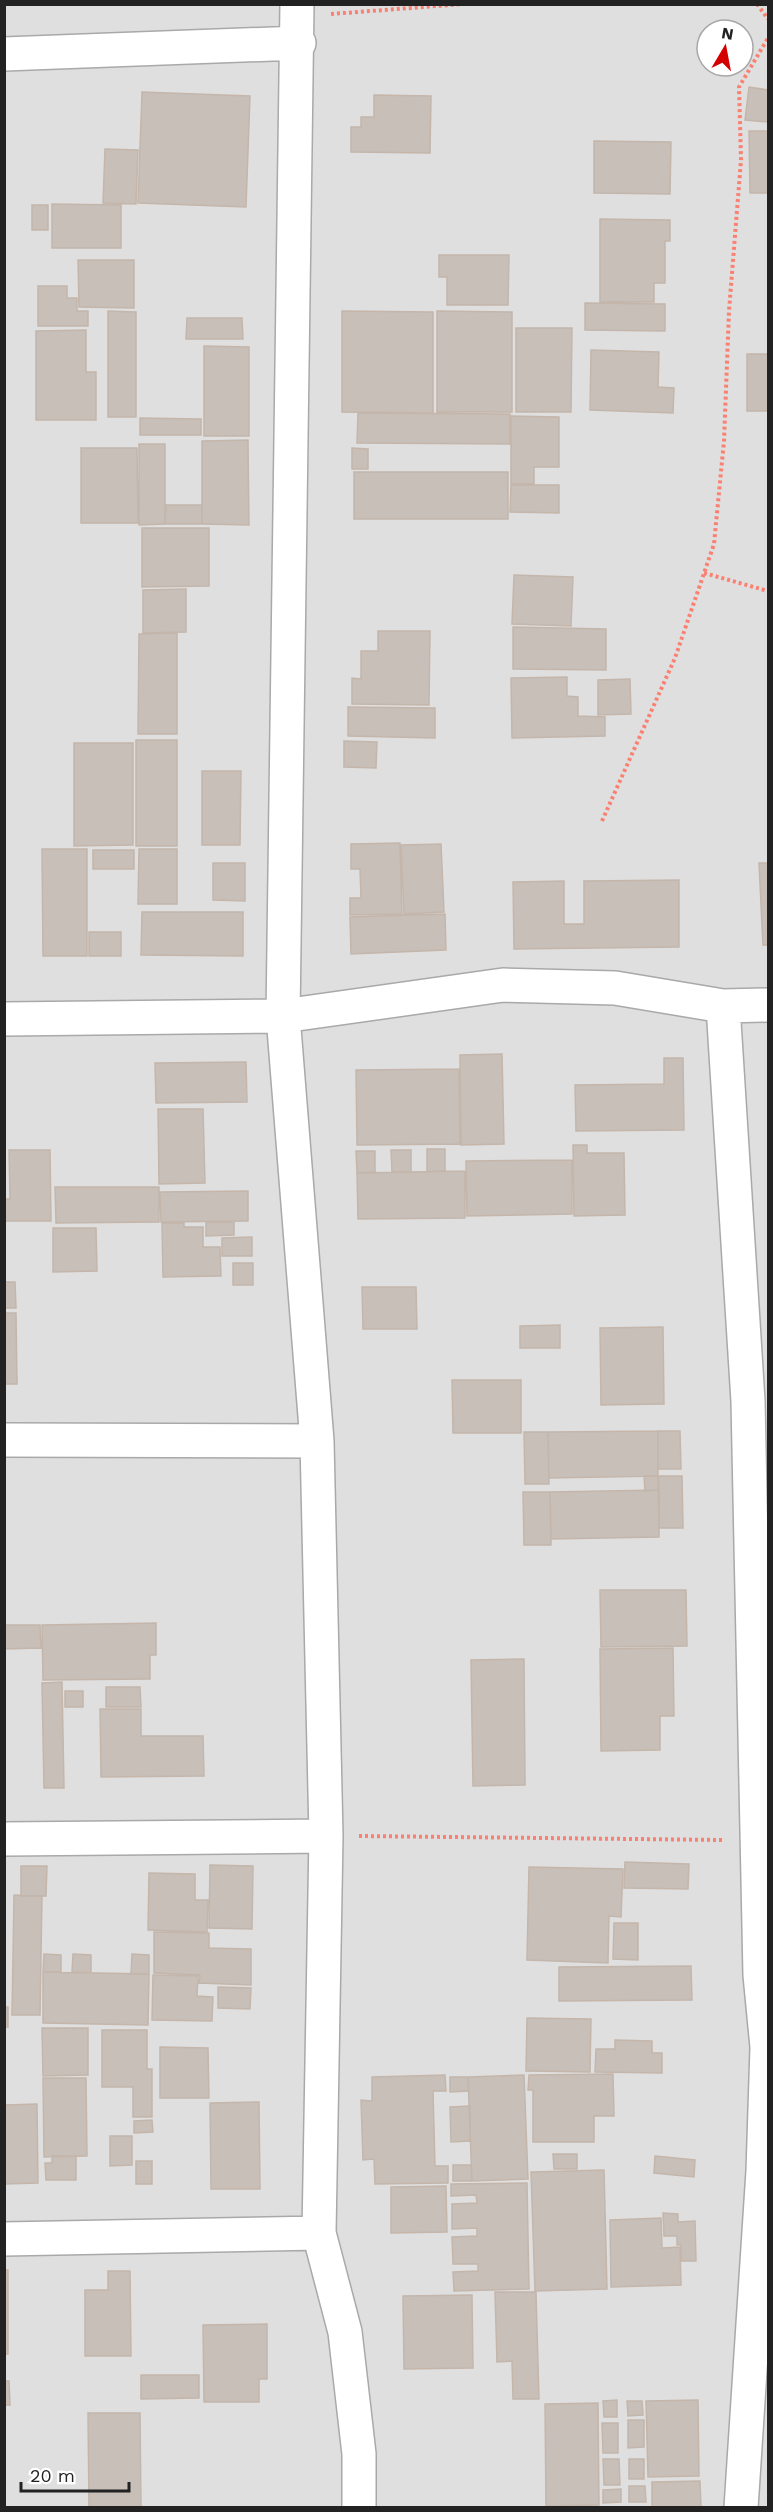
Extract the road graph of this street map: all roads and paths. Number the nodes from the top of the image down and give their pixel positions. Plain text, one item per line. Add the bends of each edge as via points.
1 (464, 4) edge
2 (757, 4) edge
3 (768, 19) edge
4 (298, 21) edge
5 (768, 38) edge
6 (4, 54) edge
7 (704, 573) junction
8 (768, 591) edge
9 (602, 821) dead end
10 (768, 1005) edge
11 (723, 1006) junction
12 (284, 1016) junction
13 (4, 1019) edge
14 (758, 1401) edge
15 (4, 1440) edge
16 (317, 1441) junction
17 (326, 1836) junction
18 (4, 1839) edge
19 (759, 1840) junction
20 (319, 2233) junction
21 (4, 2239) edge
22 (359, 2508) edge
23 (741, 2508) edge

1 - 4 path
2 - 3 path
4 - 6 street
4 - 12 street
5 - 7 path via 739,87 741,160 724,441 714,544
7 - 8 path
7 - 9 path via 675,658
10 - 11 street
11 - 12 street via 615,988 503,985
11 - 14 street
12 - 13 street
12 - 16 street
14 - 19 street
15 - 16 street
16 - 17 street
17 - 18 street
17 - 19 path
17 - 20 street
19 - 23 street via 760,1975 766,2058 763,2171
20 - 21 street
20 - 22 street via 345,2332 359,2454

